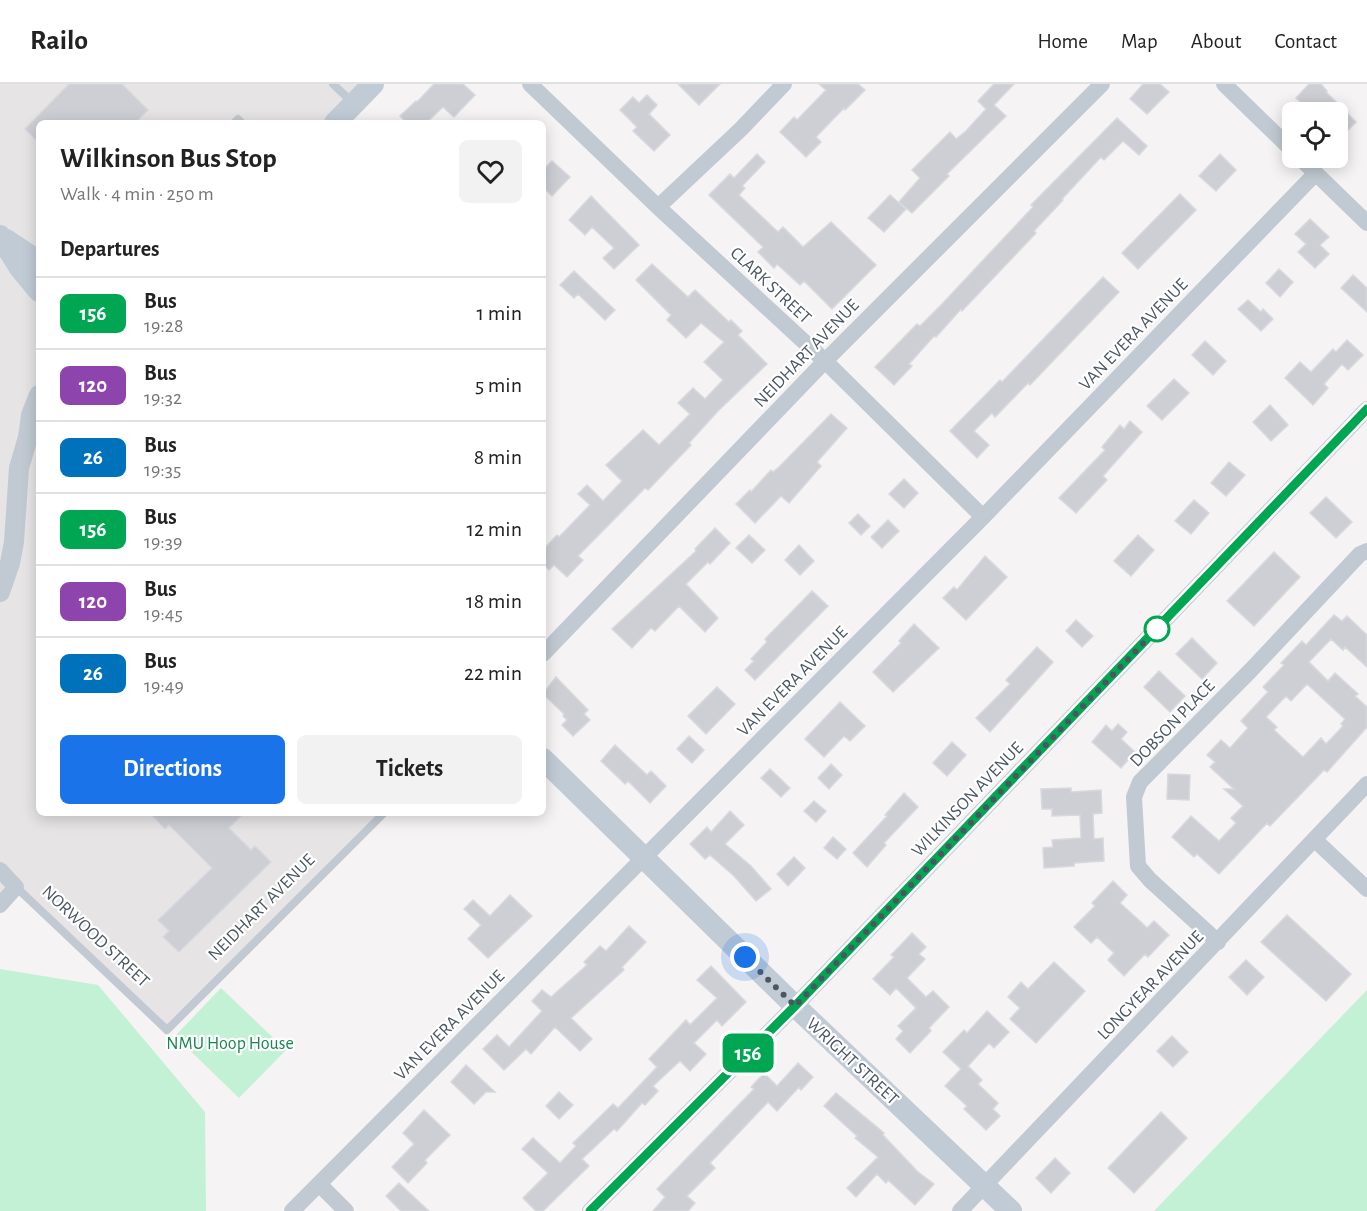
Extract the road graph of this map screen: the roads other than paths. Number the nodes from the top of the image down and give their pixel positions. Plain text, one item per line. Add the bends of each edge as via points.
1 (333, 84) edge
2 (373, 84) edge
3 (530, 84) edge
4 (784, 84) edge
5 (1102, 84) edge
6 (1224, 84) edge
7 (354, 104) junction
8 (338, 120) edge
9 (1282, 140) edge
10 (1311, 168) edge
11 (1316, 173) junction
12 (658, 207) junction
13 (1367, 223) edge
14 (1, 237) edge
15 (36, 260) edge
16 (36, 287) edge
17 (825, 361) junction
18 (36, 402) edge
19 (1367, 409) edge
20 (33, 431) edge
21 (983, 517) junction
22 (1367, 551) edge
23 (0, 592) edge
24 (546, 651) edge
25 (546, 762) edge
26 (1367, 784) edge
27 (381, 816) edge
28 (1315, 840) junction
29 (643, 858) junction
30 (0, 870) edge
31 (16, 888) junction
32 (1367, 889) edge
33 (0, 905) edge
34 (1218, 942) junction
35 (795, 1006) junction
36 (167, 1030) joint
37 (319, 1184) junction
38 (985, 1186) junction
39 (292, 1211) edge
40 (346, 1211) edge
41 (590, 1211) edge
42 (960, 1211) edge
43 (1011, 1211) edge

1 - 7 lane
2 - 7 main road
3 - 12 street, CLARK STREET
4 - 12 street
5 - 17 street, NEIDHART AVENUE
6 - 9 street
7 - 8 main road
10 - 11 street
11 - 13 street
11 - 21 street, VAN EVERA AVENUE
12 - 17 street, CLARK STREET
14 - 15 main road
14 - 16 main road
17 - 21 street, CLARK STREET
17 - 24 street, NEIDHART AVENUE
18 - 20 street via 31,415
19 - 35 street, WILKINSON AVENUE
20 - 23 street via 19,468 10,563
21 - 29 street, VAN EVERA AVENUE
22 - 34 street, DOBSON PLACE via 1140,782 1134,797 1138,866
25 - 29 main road, WRIGHT STREET
26 - 28 street, LONGYEAR AVENUE
27 - 36 lane, NEIDHART AVENUE
28 - 32 street
28 - 34 street, LONGYEAR AVENUE
29 - 35 main road, WRIGHT STREET
29 - 37 street, VAN EVERA AVENUE
30 - 31 street, NORWOOD STREET
31 - 33 street
31 - 36 lane, NORWOOD STREET
34 - 38 street, LONGYEAR AVENUE
35 - 38 main road, WRIGHT STREET
35 - 41 street, WILKINSON AVENUE
37 - 39 street, VAN EVERA AVENUE
37 - 40 street
38 - 42 street, LONGYEAR AVENUE
38 - 43 main road, WRIGHT STREET

